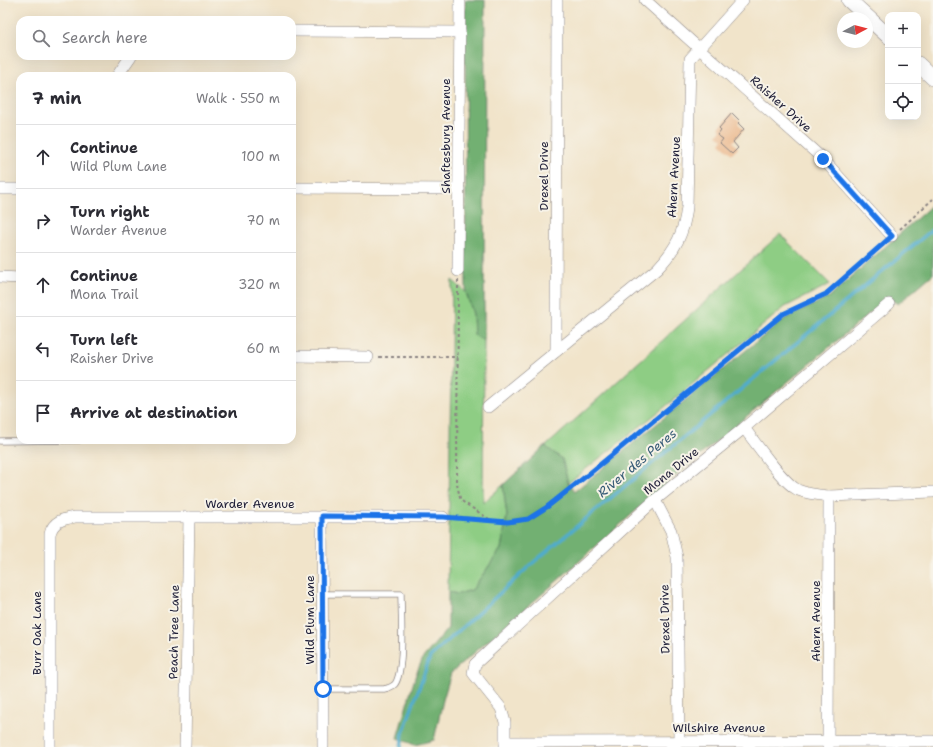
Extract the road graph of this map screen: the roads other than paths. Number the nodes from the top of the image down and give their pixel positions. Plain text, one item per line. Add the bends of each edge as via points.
1 (460, 0) edge
2 (557, 0) edge
3 (645, 0) edge
4 (743, 0) edge
5 (853, 2) edge
6 (296, 31) edge
7 (460, 32) junction
8 (885, 33) edge
9 (698, 48) junction
10 (128, 60) edge
11 (921, 67) edge
12 (120, 72) edge
13 (933, 78) edge
14 (296, 188) edge
15 (0, 189) edge
16 (16, 189) edge
17 (459, 189) junction
18 (892, 236) road end
19 (458, 271) road end
20 (0, 278) edge
21 (16, 278) edge
22 (889, 304) dead end
23 (556, 351) junction
24 (296, 356) edge
25 (368, 357) road end
26 (488, 407) dead end
27 (744, 428) junction
28 (0, 441) edge
29 (16, 441) edge
30 (933, 492) edge
31 (829, 496) junction
32 (655, 500) junction
33 (322, 516) junction
34 (189, 517) junction
35 (443, 517) road end
36 (57, 521) joint
37 (322, 594) junction
38 (323, 689) junction
39 (680, 741) junction
40 (933, 741) edge
41 (505, 744) edge
42 (828, 744) edge
43 (50, 747) edge
44 (185, 747) edge
45 (323, 747) edge

1 - 7 street, Shaftesbury Avenue
2 - 23 street, Drexel Drive
3 - 9 street, Raisher Drive
4 - 9 street, Ahern Avenue
5 - 8 street
6 - 7 street
7 - 17 street, Shaftesbury Avenue
9 - 18 street, Raisher Drive via 823,159
9 - 23 street, Ahern Avenue via 690,59 687,206 685,224 678,242 657,269
10 - 12 street
11 - 13 street
14 - 17 street
15 - 16 street
17 - 19 street, Shaftesbury Avenue
20 - 21 street
22 - 27 street, Mona Drive
23 - 26 street, Ahern Avenue
24 - 25 street
27 - 31 street via 768,460 797,489
27 - 32 street, Mona Drive
28 - 29 lane
30 - 31 street
31 - 42 street, Ahern Avenue
32 - 39 street, Drexel Drive via 671,531 677,557
32 - 41 street, Mona Drive via 475,664 473,672 501,708 505,722
33 - 34 street, Warder Avenue
33 - 35 street, Warder Avenue
33 - 37 street, Wild Plum Lane
34 - 36 street, Warder Avenue via 75,517
34 - 44 street, Peach Tree Lane
36 - 43 street, Burr Oak Lane via 50,534
37 - 38 street, Wild Plum Lane
37 - 38 lane via 401,594 401,664 396,683 391,688 384,689
38 - 45 street, Wild Plum Lane
39 - 41 street, Wilshire Avenue
39 - 42 street, Wilshire Avenue
40 - 42 street, Wilshire Avenue

